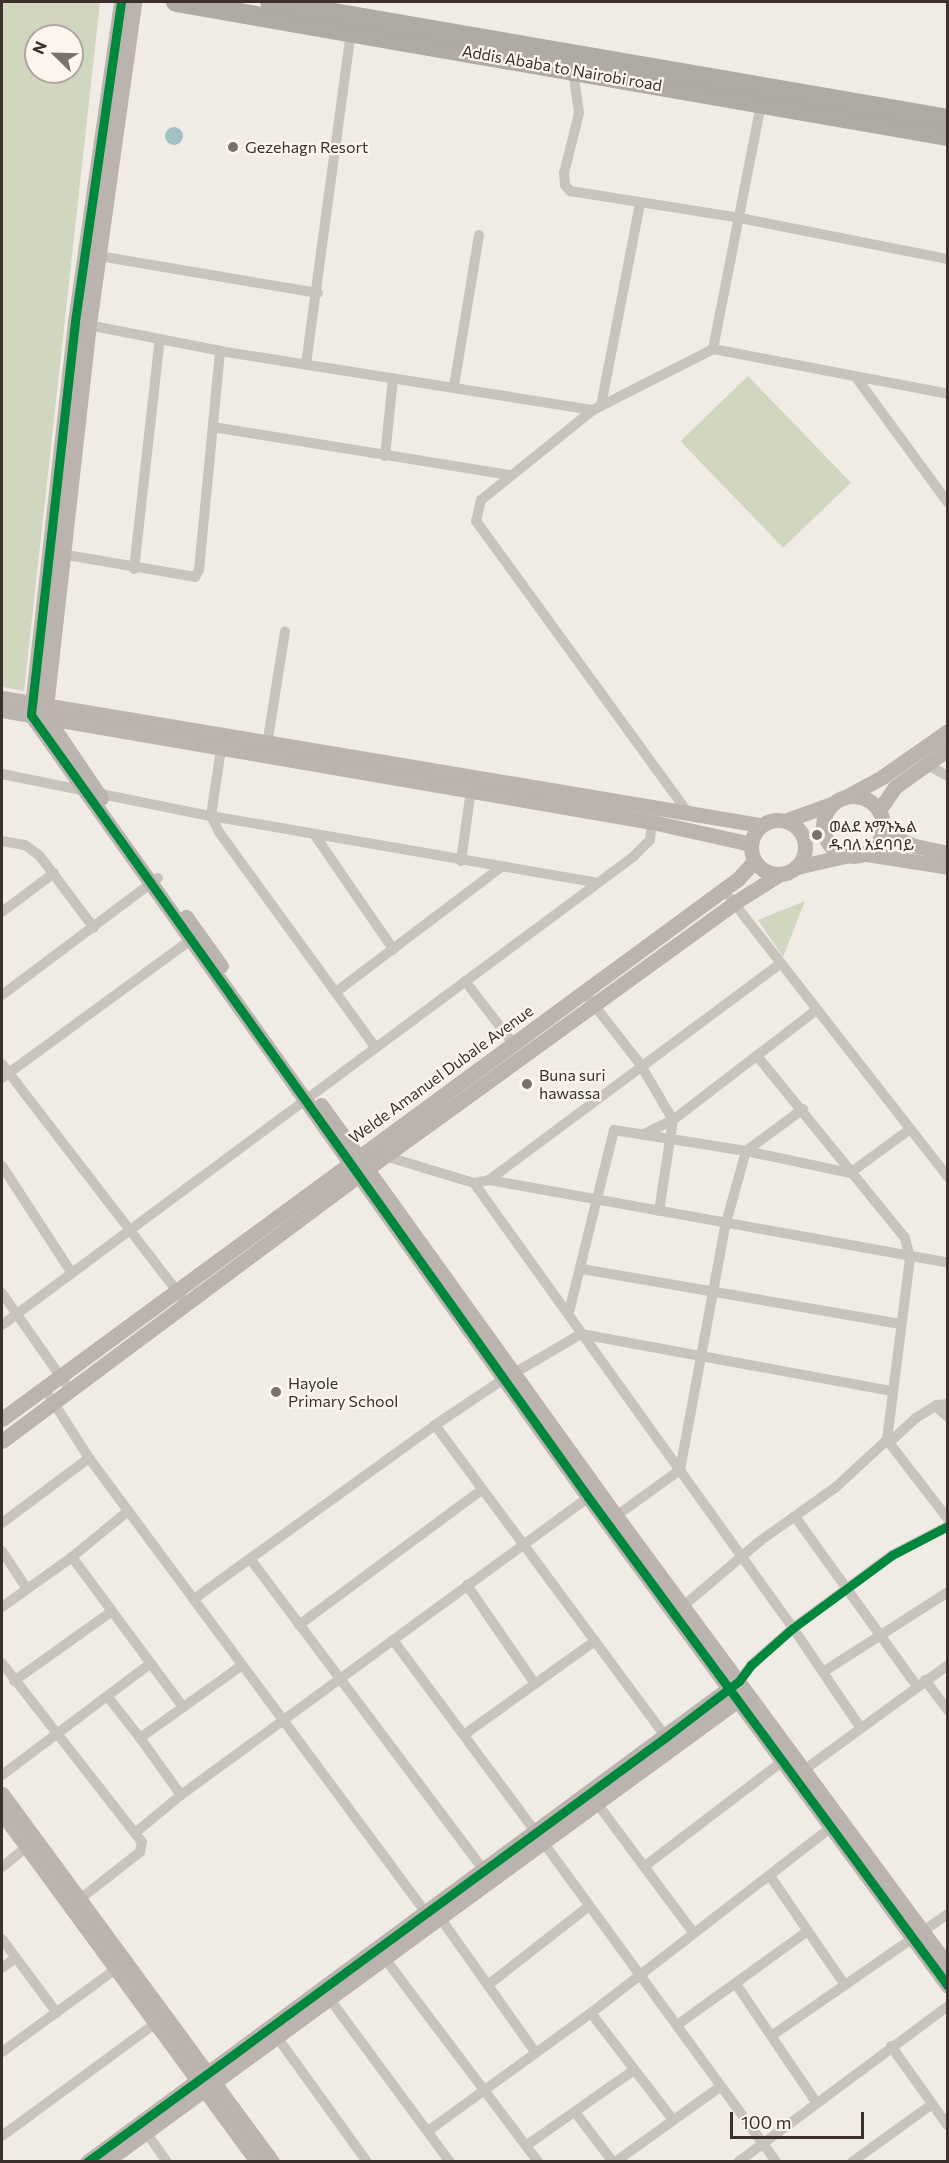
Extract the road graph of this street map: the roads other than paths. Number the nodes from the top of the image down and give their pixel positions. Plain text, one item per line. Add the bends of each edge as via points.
1 (121, 2) edge
2 (134, 2) edge
3 (176, 2) edge
4 (270, 2) edge
5 (352, 23) junction
6 (573, 70) junction
7 (763, 95) junction
8 (948, 119) edge
9 (948, 136) edge
10 (639, 204) junction
11 (740, 218) junction
12 (479, 235) dead end
13 (99, 256) junction
14 (948, 259) edge
15 (318, 294) junction
16 (82, 323) junction
17 (160, 339) junction
18 (713, 349) junction
19 (220, 351) junction
20 (306, 364) junction
21 (393, 378) junction
22 (858, 380) junction
23 (454, 387) junction
24 (948, 394) edge
25 (597, 408) junction
26 (213, 427) junction
27 (386, 456) junction
28 (510, 475) junction
29 (948, 503) edge
30 (61, 554) junction
31 (134, 569) junction
32 (285, 631) dead end
33 (2, 698) edge
34 (2, 710) edge
35 (39, 711) junction
36 (948, 731) edge
37 (267, 745) junction
38 (221, 749) junction
39 (948, 749) edge
40 (926, 765) junction
41 (2, 774) edge
42 (948, 776) edge
43 (471, 790) junction
44 (91, 792) junction
45 (839, 799) junction
46 (879, 810) junction
47 (688, 813) junction
48 (211, 816) junction
49 (786, 820) junction
50 (652, 822) junction
51 (760, 825) junction
52 (883, 832) junction
53 (314, 834) junction
54 (2, 841) edge
55 (751, 844) junction
56 (948, 853) edge
57 (867, 854) junction
58 (845, 856) junction
59 (461, 861) junction
60 (754, 861) junction
61 (796, 867) junction
62 (948, 867) edge
63 (500, 868) junction
64 (54, 873) junction
65 (780, 874) junction
66 (155, 881) junction
67 (598, 883) junction
68 (723, 890) junction
69 (734, 903) junction
70 (2, 912) edge
71 (94, 928) junction
72 (195, 938) junction
73 (393, 949) junction
74 (780, 963) junction
75 (465, 981) junction
76 (336, 992) junction
77 (584, 992) junction
78 (2, 995) edge
79 (594, 1005) junction
80 (815, 1011) junction
81 (512, 1042) junction
82 (375, 1047) junction
83 (758, 1057) junction
84 (640, 1064) junction
85 (4, 1072) edge
86 (457, 1085) junction
87 (308, 1096) junction
88 (466, 1098) junction
89 (803, 1109) junction
90 (673, 1120) junction
91 (909, 1130) junction
92 (646, 1133) junction
93 (671, 1137) junction
94 (746, 1151) junction
95 (385, 1156) junction
96 (2, 1166) edge
97 (358, 1166) junction
98 (850, 1173) junction
99 (948, 1177) edge
100 (489, 1180) junction
101 (474, 1183) junction
102 (596, 1200) junction
103 (659, 1210) junction
104 (726, 1224) junction
105 (127, 1232) junction
106 (910, 1257) junction
107 (948, 1263) edge
108 (582, 1269) junction
109 (71, 1272) junction
110 (714, 1290) junction
111 (176, 1291) junction
112 (2, 1293) edge
113 (186, 1304) junction
114 (569, 1312) junction
115 (16, 1313) junction
116 (900, 1324) junction
117 (2, 1325) edge
118 (581, 1334) junction
119 (702, 1355) junction
120 (508, 1376) junction
121 (59, 1378) junction
122 (44, 1389) junction
123 (70, 1390) junction
124 (891, 1391) junction
125 (53, 1402) junction
126 (948, 1404) edge
127 (935, 1406) junction
128 (948, 1417) edge
129 (2, 1419) edge
130 (435, 1425) junction
131 (2, 1441) edge
132 (889, 1441) junction
133 (89, 1458) junction
134 (680, 1470) junction
135 (480, 1491) junction
136 (593, 1494) junction
137 (128, 1511) junction
138 (616, 1516) junction
139 (796, 1518) junction
140 (948, 1519) edge
141 (2, 1523) edge
142 (948, 1526) edge
143 (523, 1544) junction
144 (2, 1551) edge
145 (72, 1557) junction
146 (741, 1557) junction
147 (251, 1560) junction
148 (466, 1585) junction
149 (848, 1588) junction
150 (27, 1589) junction
151 (948, 1592) edge
152 (194, 1599) junction
153 (2, 1607) edge
154 (682, 1607) junction
155 (112, 1611) junction
156 (299, 1625) junction
157 (793, 1628) junction
158 (880, 1636) junction
159 (393, 1640) junction
160 (595, 1641) junction
161 (151, 1662) junction
162 (2, 1663) edge
163 (948, 1665) edge
164 (242, 1666) junction
165 (823, 1672) junction
166 (339, 1678) junction
167 (14, 1681) junction
168 (921, 1683) junction
169 (535, 1684) junction
170 (739, 1690) junction
171 (108, 1697) junction
172 (183, 1707) junction
173 (948, 1710) edge
174 (282, 1720) junction
175 (860, 1727) junction
176 (465, 1734) junction
177 (56, 1735) junction
178 (666, 1737) junction
179 (140, 1738) junction
180 (783, 1761) junction
181 (804, 1770) junction
182 (2, 1775) edge
183 (2, 1794) edge
184 (181, 1795) junction
185 (596, 1802) junction
186 (2, 1813) edge
187 (836, 1824) junction
188 (135, 1833) junction
189 (539, 1836) junction
190 (27, 1847) junction
191 (645, 1866) junction
192 (2, 1867) edge
193 (483, 1869) junction
194 (770, 1876) junction
195 (80, 1899) junction
196 (590, 1906) junction
197 (426, 1913) junction
198 (948, 1914) edge
199 (441, 1919) junction
200 (808, 1931) junction
201 (693, 1932) junction
202 (918, 1936) junction
203 (2, 1939) edge
204 (16, 1958) junction
205 (386, 1960) junction
206 (948, 1966) edge
207 (2, 1968) edge
208 (116, 1969) junction
209 (640, 1974) junction
210 (736, 1984) junction
211 (488, 1985) junction
212 (845, 1985) junction
213 (948, 1986) edge
214 (329, 1998) junction
215 (948, 2006) edge
216 (57, 2013) junction
217 (591, 2013) junction
218 (156, 2023) junction
219 (676, 2025) junction
220 (771, 2036) junction
221 (277, 2037) junction
222 (891, 2046) junction
223 (2, 2052) edge
224 (536, 2052) junction
225 (634, 2070) junction
226 (205, 2081) junction
227 (721, 2086) junction
228 (483, 2088) junction
229 (816, 2102) junction
230 (932, 2104) junction
231 (575, 2112) junction
232 (673, 2120) junction
233 (948, 2126) edge
234 (428, 2131) junction
235 (146, 2132) junction
236 (2, 2136) edge
237 (762, 2142) junction
238 (527, 2145) junction
239 (858, 2160) edge
240 (87, 2162) edge
241 (105, 2162) edge
242 (166, 2162) edge
243 (257, 2162) edge
244 (272, 2162) edge
245 (367, 2162) edge
246 (450, 2162) edge
247 (538, 2162) edge
248 (614, 2162) edge
249 (738, 2162) edge
250 (776, 2162) edge

1 - 16 street
2 - 13 street
3 - 5 highway, Addis Ababa to Nairobi road
4 - 5 highway, Addis Ababa to Nairobi road
5 - 6 highway, Addis Ababa to Nairobi road
5 - 7 highway, Addis Ababa to Nairobi road
5 - 15 street
6 - 7 highway, Addis Ababa to Nairobi road
6 - 10 street via 579,113 565,185 578,194
7 - 8 highway, Addis Ababa to Nairobi road
7 - 9 highway, Addis Ababa to Nairobi road
7 - 11 street
10 - 11 street
10 - 25 street
11 - 14 street
11 - 18 street
12 - 23 street
13 - 15 street
13 - 16 street
15 - 20 street
16 - 17 street
16 - 30 street
16 - 35 street
17 - 19 street
17 - 31 street
18 - 22 street
18 - 25 street
19 - 20 street
19 - 26 street
20 - 21 street
21 - 23 street
21 - 27 street
22 - 24 street
22 - 29 street
23 - 25 street
25 - 28 street
26 - 27 street
26 - 31 street via 195,577
27 - 28 street
28 - 47 street via 481,500 476,521 479,531
30 - 31 street
30 - 35 street
32 - 37 street
33 - 35 street
34 - 35 street
35 - 37 street
35 - 38 street
35 - 44 street
36 - 45 street via 882,777
37 - 47 street
38 - 43 street
38 - 48 street
39 - 40 street
40 - 42 street
40 - 46 street via 890,792
41 - 44 street
43 - 50 street
43 - 59 street
44 - 48 street
44 - 66 street
45 - 46 street via 866,799
45 - 49 street
45 - 58 street via 826,812 823,833 827,843
46 - 52 street
47 - 51 street
48 - 53 street
48 - 76 street via 227,845
49 - 51 street
49 - 61 street via 796,826 805,846
50 - 55 street
50 - 67 street via 650,840 644,847
51 - 55 street
52 - 56 street via 915,846
52 - 57 street
53 - 59 street
53 - 73 street
54 - 64 street via 30,848
55 - 60 street
57 - 58 street
57 - 62 street
58 - 61 street
59 - 63 street
60 - 65 street via 761,868
60 - 68 street, Welde Amanuel Dubale Avenue
61 - 65 street
63 - 67 street
63 - 73 street
64 - 70 street
64 - 71 street
65 - 69 street
66 - 71 street
66 - 72 street
67 - 75 street
68 - 69 street
68 - 77 street, Welde Amanuel Dubale Avenue
69 - 74 street
69 - 79 street
71 - 78 street
72 - 85 street
72 - 87 street
73 - 76 street
74 - 80 street
74 - 84 street
75 - 81 street
75 - 82 street
76 - 82 street
77 - 79 street
77 - 81 street, Welde Amanuel Dubale Avenue
79 - 84 street
79 - 88 street
80 - 83 street
80 - 91 street
81 - 86 street, Welde Amanuel Dubale Avenue
82 - 87 street
83 - 89 street
83 - 90 street
84 - 90 street
84 - 100 street
85 - 105 street
86 - 88 street
86 - 97 street, Welde Amanuel Dubale Avenue
87 - 97 street
87 - 105 street
88 - 95 street
89 - 94 street
89 - 98 street
90 - 92 street
90 - 93 street
91 - 98 street
91 - 99 street
92 - 93 street
92 - 102 street via 614,1130
93 - 94 street
93 - 103 street
94 - 98 street
94 - 104 street
95 - 97 street
95 - 101 street
96 - 109 street
97 - 111 street, Welde Amanuel Dubale Avenue
97 - 113 street
97 - 120 street
98 - 106 street via 898,1226
100 - 101 street
100 - 102 street
101 - 114 street
102 - 103 street
102 - 108 street
103 - 104 street
104 - 106 street
104 - 110 street
105 - 109 street
105 - 111 street
106 - 107 street
106 - 116 street
108 - 110 street
108 - 114 street
109 - 115 street
110 - 116 street
110 - 119 street
111 - 113 street
111 - 121 street, Welde Amanuel Dubale Avenue
112 - 115 street
113 - 123 street
114 - 118 street
115 - 117 street
115 - 121 street
116 - 124 street
118 - 119 street
118 - 120 street
118 - 134 street
119 - 124 street
119 - 134 street
120 - 130 street
120 - 136 street
121 - 122 street, Welde Amanuel Dubale Avenue
121 - 123 street
122 - 125 street
122 - 129 street, Welde Amanuel Dubale Avenue
123 - 125 street
124 - 132 street
125 - 131 street
125 - 133 street
126 - 127 street
127 - 128 street
127 - 132 street
130 - 135 street
130 - 147 street
132 - 139 street
132 - 140 street
133 - 137 street
133 - 141 street
134 - 138 street
134 - 146 street
135 - 143 street
135 - 156 street
136 - 138 street
136 - 143 street
136 - 170 street
137 - 145 street
137 - 152 street
138 - 154 street
139 - 146 street
139 - 149 street
142 - 149 street via 892,1555
143 - 148 street
143 - 160 street
144 - 150 street
145 - 150 street
145 - 155 street
146 - 154 street
146 - 157 street
147 - 152 street
147 - 156 street
148 - 159 street
148 - 169 street
149 - 157 street
149 - 158 street
150 - 153 street
151 - 158 street
152 - 164 street
154 - 170 street
155 - 161 street
155 - 167 street
156 - 166 street
157 - 165 street
157 - 170 street via 751,1665
158 - 165 street
158 - 168 street
159 - 166 street
159 - 176 street
160 - 169 street
160 - 178 street
161 - 171 street
161 - 172 street
162 - 167 street
163 - 168 street
164 - 172 street
164 - 174 street
165 - 175 street
166 - 174 street
166 - 193 street
167 - 177 street
168 - 173 street
168 - 175 street
169 - 176 street
170 - 178 street
170 - 180 street
170 - 181 street
170 - 185 street
171 - 177 street
171 - 179 street
172 - 179 street
174 - 184 street
174 - 197 street
175 - 181 street
176 - 189 street
177 - 182 street
177 - 188 street
178 - 189 street
179 - 184 street
180 - 187 street
180 - 191 street
181 - 187 street
183 - 195 street
184 - 188 street
185 - 189 street
185 - 191 street
186 - 190 street
187 - 194 street
187 - 202 street
188 - 195 street via 142,1842 140,1852
189 - 193 street
189 - 196 street
189 - 199 street
190 - 192 street
190 - 208 street
191 - 201 street
193 - 197 street
194 - 200 street
194 - 201 street
195 - 226 street
196 - 209 street
196 - 211 street
197 - 226 street
198 - 202 street
199 - 205 street
199 - 211 street
200 - 210 street
200 - 212 street
201 - 209 street
202 - 206 street
202 - 212 street
202 - 213 street
203 - 204 street
204 - 207 street
204 - 216 street
205 - 214 street
205 - 228 street
208 - 216 street
208 - 218 street
209 - 217 street
209 - 219 street
210 - 219 street
210 - 220 street
211 - 224 street
212 - 220 street
214 - 221 street
214 - 234 street
215 - 222 street
216 - 223 street
217 - 224 street
217 - 225 street
218 - 226 street
218 - 236 street
219 - 227 street
220 - 229 street
221 - 226 street
221 - 245 street
222 - 229 street
222 - 230 street
224 - 228 street
225 - 231 street
225 - 232 street
226 - 235 street
226 - 240 street
226 - 243 street
226 - 244 street
227 - 232 street
227 - 237 street
228 - 234 street
228 - 238 street
229 - 237 street
230 - 233 street
230 - 239 street
231 - 238 street
231 - 248 street
232 - 248 street
234 - 246 street
235 - 241 street
235 - 242 street
237 - 249 street
237 - 250 street
238 - 247 street

